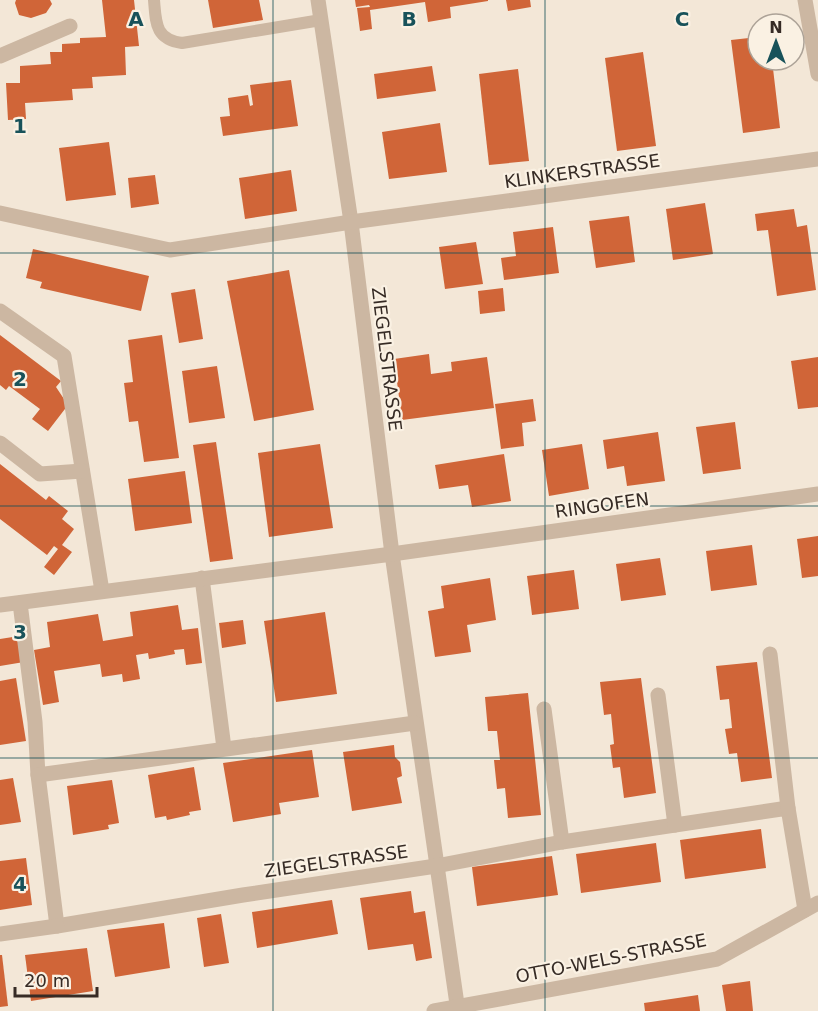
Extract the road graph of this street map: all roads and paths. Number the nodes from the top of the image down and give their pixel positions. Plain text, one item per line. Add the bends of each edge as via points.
1 (154, 0) edge
2 (318, 0) edge
3 (805, 0) edge
4 (321, 20) junction
5 (70, 26) dead end
6 (0, 56) edge
7 (818, 74) edge
8 (818, 159) edge
9 (0, 213) edge
10 (351, 222) junction
11 (0, 311) edge
12 (0, 443) edge
13 (82, 471) junction
14 (818, 494) edge
15 (392, 554) junction
16 (202, 578) junction
17 (102, 591) junction
18 (20, 603) junction
19 (0, 605) edge
20 (770, 654) dead end
21 (658, 695) dead end
22 (544, 709) dead end
23 (415, 723) junction
24 (224, 748) junction
25 (38, 775) junction
26 (788, 808) junction
27 (675, 825) junction
28 (562, 842) junction
29 (436, 866) junction
30 (811, 906) edge
31 (57, 926) junction
32 (0, 934) edge
33 (458, 1009) edge
34 (434, 1011) edge

1 - 4 lane via 159,30 165,38 182,43
2 - 4 street, ZIEGELSTRASSE
3 - 7 street
4 - 10 street, ZIEGELSTRASSE
5 - 6 street
8 - 10 street, KLINKERSTRASSE
9 - 10 street, KLINKERSTRASSE via 170,250
10 - 15 street, ZIEGELSTRASSE
11 - 13 street via 64,356
12 - 13 street via 40,474
13 - 17 street
14 - 15 street, RINGOFEN
15 - 16 street, RINGOFEN
15 - 23 street, ZIEGELSTRASSE
16 - 17 street, RINGOFEN
16 - 24 street
17 - 18 street, RINGOFEN
18 - 19 street, RINGOFEN
18 - 25 street
20 - 26 street
21 - 27 street
22 - 28 street
23 - 24 street
23 - 29 street, ZIEGELSTRASSE
24 - 25 street
25 - 31 street
26 - 27 street, ZIEGELSTRASSE
26 - 30 street
27 - 28 street, ZIEGELSTRASSE
28 - 29 street, ZIEGELSTRASSE
29 - 31 street, ZIEGELSTRASSE
29 - 33 street, ZIEGELSTRASSE
30 - 33 street, OTTO-WELS-STRASSE via 717,959
31 - 32 street, ZIEGELSTRASSE
33 - 34 street, OTTO-WELS-STRASSE

